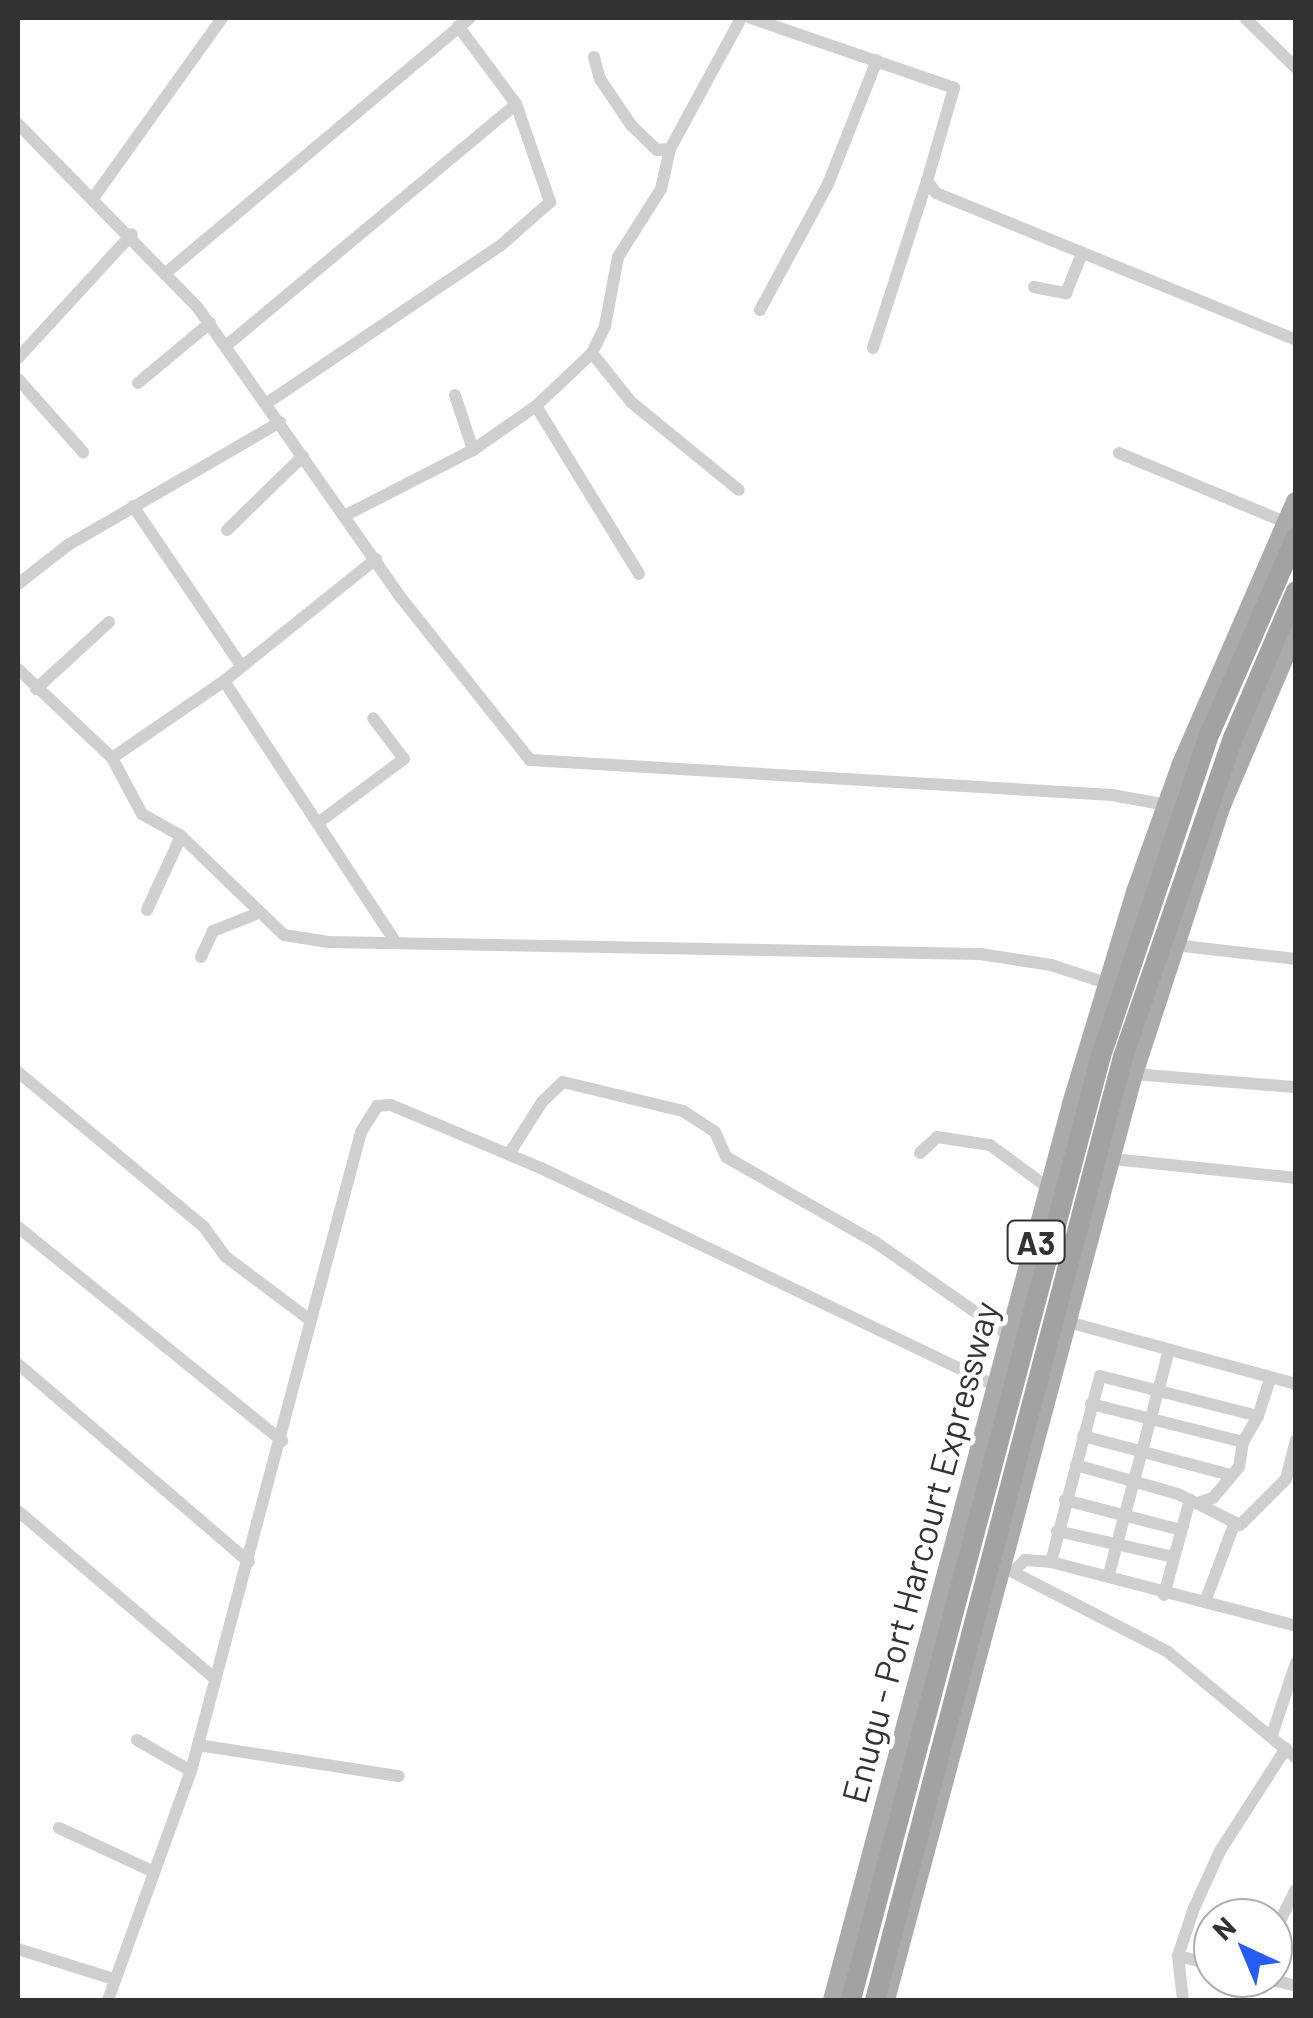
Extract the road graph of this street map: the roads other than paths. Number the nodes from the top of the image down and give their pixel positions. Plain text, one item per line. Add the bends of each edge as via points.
1 (222, 18) edge
2 (742, 18) edge
3 (752, 18) edge
4 (1245, 18) edge
5 (464, 22) edge
6 (594, 57) dead end
7 (878, 60) junction
8 (1296, 68) edge
9 (516, 104) junction
10 (18, 124) edge
11 (670, 149) junction
12 (927, 181) junction
13 (94, 197) junction
14 (132, 234) junction
15 (1081, 256) junction
16 (167, 272) junction
17 (1034, 288) dead end
18 (760, 310) dead end
19 (210, 324) junction
20 (1296, 340) edge
21 (227, 346) junction
22 (873, 348) dead end
23 (592, 353) junction
24 (18, 358) edge
25 (18, 379) edge
26 (138, 383) dead end
27 (455, 395) dead end
28 (267, 403) junction
29 (536, 406) junction
30 (280, 422) junction
31 (473, 450) junction
32 (84, 452) dead end
33 (1119, 453) dead end
34 (303, 456) junction
35 (739, 490) dead end
36 (1296, 502) edge
37 (133, 506) junction
38 (346, 515) junction
39 (227, 530) dead end
40 (1290, 530) edge
41 (376, 560) junction
42 (640, 574) dead end
43 (18, 584) edge
44 (1296, 591) edge
45 (109, 622) dead end
46 (1296, 629) edge
47 (242, 667) junction
48 (18, 670) edge
49 (1287, 671) edge
50 (224, 681) junction
51 (36, 689) junction
52 (373, 718) dead end
53 (112, 758) junction
54 (1168, 805) junction
55 (318, 823) junction
56 (181, 836) junction
57 (147, 910) dead end
58 (256, 914) junction
59 (394, 940) junction
60 (1174, 945) junction
61 (201, 956) dead end
62 (1296, 959) edge
63 (1108, 984) junction
64 (18, 1072) edge
65 (1133, 1074) junction
66 (1296, 1086) edge
67 (920, 1153) dead end
68 (509, 1154) junction
69 (1113, 1159) junction
70 (1296, 1178) edge
71 (1050, 1190) junction
72 (18, 1227) edge
73 (310, 1320) junction
74 (1068, 1322) junction
75 (1011, 1337) junction
76 (1169, 1350) junction
77 (18, 1364) edge
78 (1270, 1378) junction
79 (1296, 1384) edge
80 (998, 1386) junction
81 (1159, 1391) junction
82 (1091, 1404) junction
83 (1258, 1416) junction
84 (1149, 1419) junction
85 (1083, 1436) junction
86 (1296, 1440) edge
87 (282, 1441) junction
88 (1243, 1442) junction
89 (1140, 1450) junction
90 (1076, 1464) junction
91 (1230, 1475) junction
92 (1132, 1481) junction
93 (1065, 1500) junction
94 (1194, 1501) junction
95 (18, 1512) edge
96 (1123, 1514) junction
97 (1235, 1522) junction
98 (1177, 1529) junction
99 (1057, 1532) junction
100 (1117, 1547) junction
101 (1173, 1557) junction
102 (249, 1562) junction
103 (1051, 1562) junction
104 (1008, 1568) junction
105 (1110, 1574) junction
106 (1164, 1596) junction
107 (1205, 1602) junction
108 (1296, 1626) edge
109 (1296, 1663) edge
110 (214, 1678) junction
111 (1272, 1735) junction
112 (137, 1740) dead end
113 (198, 1744) junction
114 (1291, 1753) edge
115 (191, 1770) junction
116 (399, 1776) dead end
117 (59, 1828) dead end
118 (150, 1870) junction
119 (18, 1950) edge
120 (1178, 1956) junction
121 (1193, 1960) edge
122 (114, 1979) junction
123 (108, 2000) edge
124 (832, 2000) edge
125 (851, 2000) edge
126 (875, 2000) edge
127 (885, 2000) edge
128 (1184, 2000) edge

1 - 13 street
2 - 11 street
3 - 7 street
4 - 8 street
5 - 9 street
5 - 16 street
6 - 11 street via 600,79 631,126 657,150
7 - 12 street via 954,88
7 - 18 street via 828,184
9 - 21 street
9 - 28 street via 550,202 546,208
10 - 13 street
11 - 23 street via 661,189 618,257 605,326
12 - 15 street via 936,193
12 - 22 street
13 - 14 street
14 - 16 street
14 - 24 street
15 - 17 street via 1066,293
15 - 20 street via 1160,280
16 - 19 street
19 - 21 street
19 - 26 street
21 - 28 street
23 - 29 street
23 - 35 street via 631,402
25 - 32 street
27 - 31 street
28 - 30 street
29 - 31 street
29 - 42 street
30 - 34 street
30 - 37 street
31 - 38 street
33 - 40 street
34 - 38 street
34 - 39 street
36 - 40 main road, Enugu - Port Harcourt Expressway / A3
37 - 43 street via 44,560
37 - 47 street
38 - 41 street
40 - 54 main road, Enugu - Port Harcourt Expressway / A3
40 - 125 highway, Enugu - Port Harcourt Expressway / A3 via 1210,732 1100,1056
41 - 47 street
41 - 54 street via 503,734 530,760 1112,794
44 - 126 highway, Enugu - Port Harcourt Expressway / A3 via 1233,738 1123,1056
45 - 51 street
46 - 49 main road, A3
47 - 50 street
48 - 51 street
49 - 60 main road, A3 via 1222,805
50 - 53 street
50 - 55 street
51 - 53 street
52 - 55 street via 404,759
53 - 56 street via 142,814
54 - 63 main road, Enugu - Port Harcourt Expressway / A3
55 - 59 street
56 - 57 street
56 - 58 street
58 - 59 street via 302,940
58 - 61 street via 213,931
59 - 63 street via 980,954 1051,965
60 - 62 street
60 - 65 main road, A3
63 - 71 main road, Enugu - Port Harcourt Expressway / A3
64 - 73 street via 204,1227 242,1270
65 - 66 street
65 - 69 main road, A3
67 - 71 street via 938,1137 990,1145
68 - 73 street via 391,1105 370,1112
68 - 75 street via 542,1102 564,1082 683,1111 715,1132 726,1157 906,1261
68 - 80 street
69 - 70 street
69 - 74 main road, A3
71 - 75 main road, Enugu - Port Harcourt Expressway / A3
72 - 87 street
73 - 87 street
74 - 76 street
74 - 104 main road, A3
75 - 80 main road, Enugu - Port Harcourt Expressway / A3
76 - 78 street
76 - 81 street
77 - 102 street
78 - 79 street
78 - 83 street
80 - 124 main road, Enugu - Port Harcourt Expressway / A3
81 - 82 street via 1102,1375
81 - 83 street
81 - 84 street
82 - 84 street
82 - 85 street
83 - 88 street
84 - 88 street
84 - 89 street
85 - 89 street
85 - 90 street
86 - 97 street via 1282,1486 1242,1524
87 - 102 street
88 - 91 street
89 - 91 street
89 - 92 street
90 - 92 street
90 - 93 street
91 - 94 street via 1213,1498
92 - 94 street
92 - 96 street
93 - 96 street
93 - 99 street
94 - 97 street
94 - 98 street
95 - 110 street
96 - 98 street
96 - 100 street
97 - 107 street
98 - 101 street
99 - 100 street
99 - 103 street
100 - 101 street
100 - 105 street
101 - 106 street
102 - 110 street
103 - 104 street via 1025,1560
103 - 105 street
104 - 111 street via 1168,1652
104 - 127 main road, A3
105 - 106 street
106 - 107 street
107 - 108 street
109 - 111 street
110 - 113 street
111 - 114 street
112 - 115 street
113 - 115 street
113 - 116 street
114 - 120 street via 1220,1851
115 - 118 street
117 - 118 street
118 - 122 street
119 - 122 street
120 - 121 street
120 - 128 street
122 - 123 street

